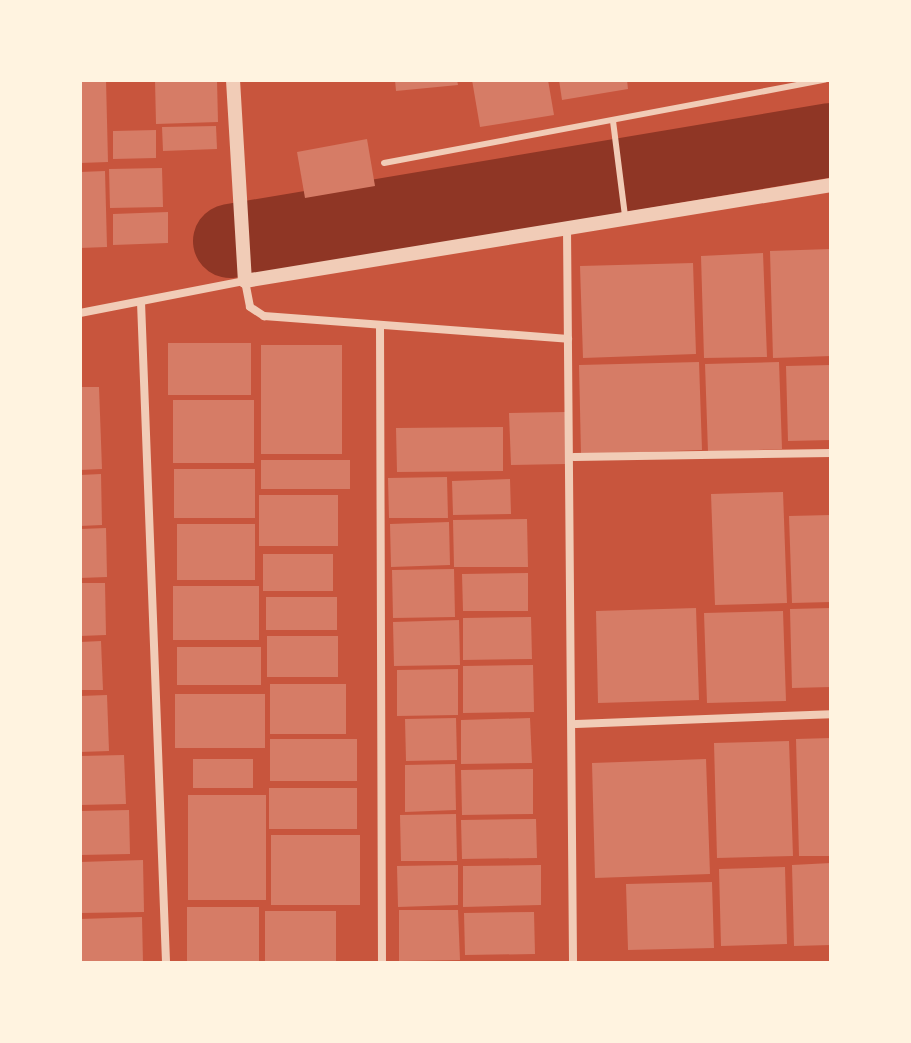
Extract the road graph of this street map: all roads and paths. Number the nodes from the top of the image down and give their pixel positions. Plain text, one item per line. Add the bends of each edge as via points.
1 (233, 80) edge
2 (825, 80) edge
3 (613, 121) junction
4 (384, 163) dead end
5 (831, 185) edge
6 (625, 216) junction
7 (567, 225) junction
8 (245, 281) junction
9 (141, 302) junction
10 (80, 313) edge
11 (380, 326) junction
12 (568, 339) junction
13 (831, 453) edge
14 (574, 457) junction
15 (831, 714) edge
16 (576, 724) junction
17 (166, 963) edge
18 (382, 963) edge
19 (573, 963) edge

1 - 8 street
2 - 3 lane
3 - 4 lane
3 - 6 lane
5 - 6 street
6 - 7 street
7 - 8 street
7 - 12 street
8 - 9 street
8 - 11 street via 250,307 264,316
9 - 10 street
9 - 17 street
11 - 12 street
11 - 18 street
12 - 14 street
13 - 14 street
14 - 16 street
15 - 16 street
16 - 19 street

